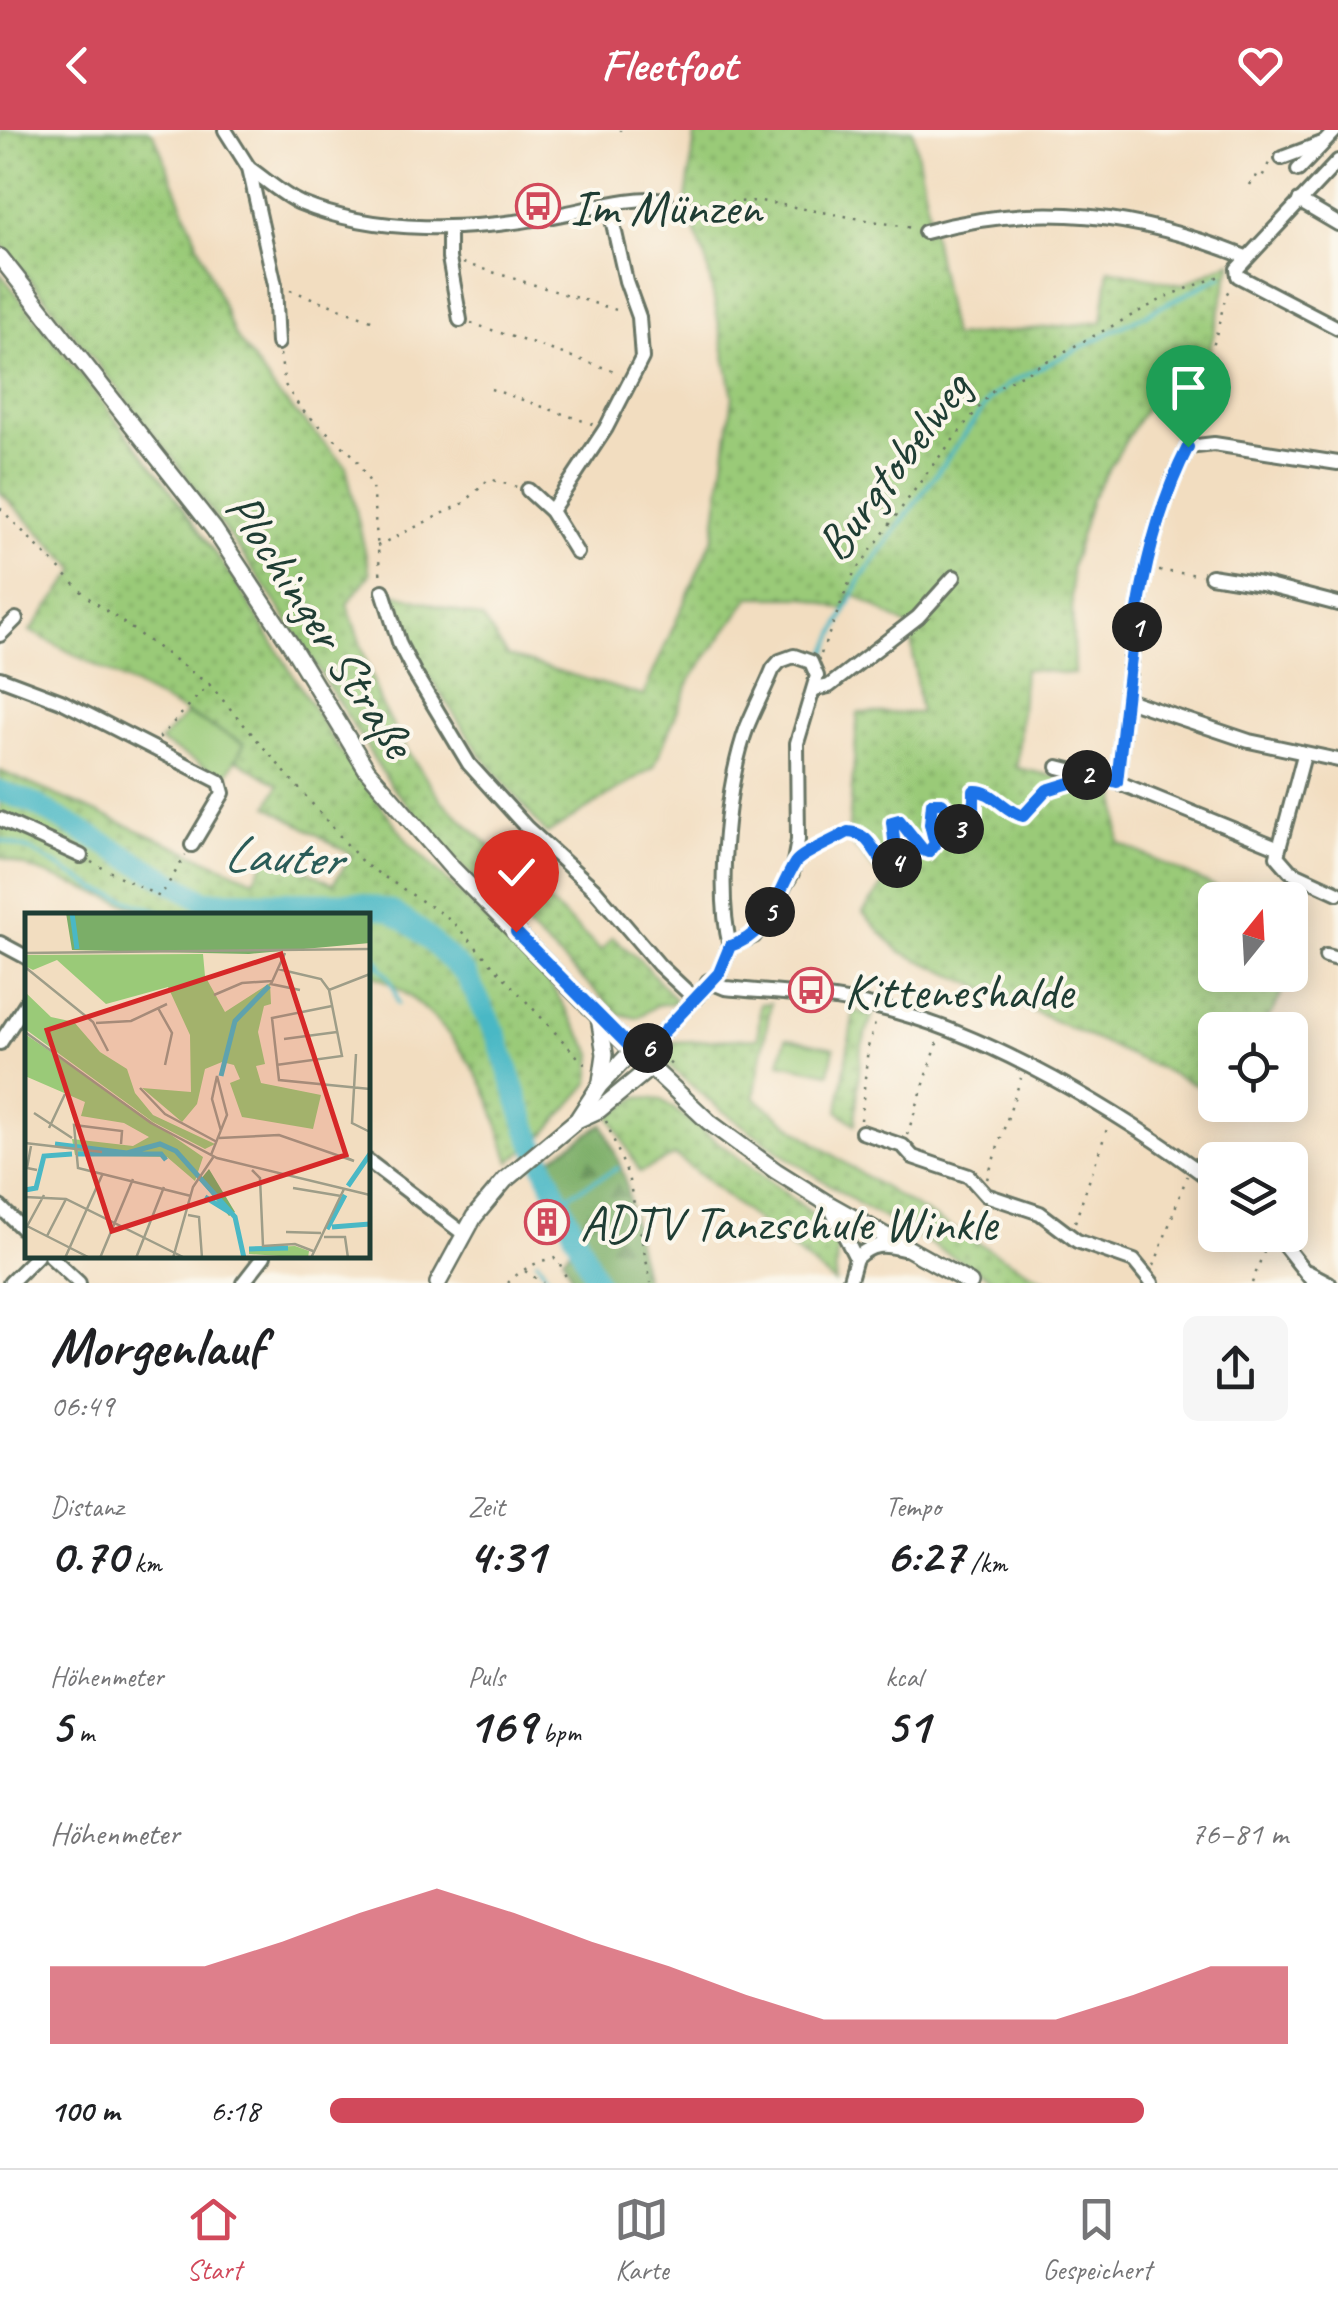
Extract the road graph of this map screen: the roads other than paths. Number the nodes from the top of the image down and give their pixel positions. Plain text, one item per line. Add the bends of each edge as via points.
1 (225, 130) edge
2 (1336, 130) edge
3 (1325, 142) junction
4 (1282, 158) dead end
5 (1338, 161) edge
6 (248, 168) junction
7 (1298, 170) dead end
8 (666, 200) road end
9 (1298, 201) junction
10 (609, 206) junction
11 (1338, 224) edge
12 (448, 227) junction
13 (925, 232) road end
14 (0, 257) edge
15 (1246, 257) junction
16 (460, 320) road end
17 (1338, 328) edge
18 (278, 343) road end
19 (1338, 463) edge
20 (528, 490) road end
21 (552, 510) junction
22 (577, 553) dead end
23 (1211, 576) road end
24 (954, 578) dead end
25 (384, 591) road end
26 (1338, 604) edge
27 (16, 619) dead end
28 (0, 635) edge
29 (0, 678) edge
30 (815, 689) junction
31 (1127, 700) junction
32 (1304, 755) junction
33 (1338, 760) edge
34 (1058, 767) dead end
35 (1117, 782) junction
36 (0, 819) edge
37 (192, 846) dead end
38 (1277, 847) junction
39 (80, 856) road end
40 (1338, 892) edge
41 (0, 943) edge
42 (730, 946) junction
43 (25, 956) edge
44 (708, 981) junction
45 (693, 997) junction
46 (25, 1004) edge
47 (599, 1017) junction
48 (0, 1042) edge
49 (641, 1058) junction
50 (602, 1080) junction
51 (577, 1120) junction
52 (862, 1132) road end
53 (370, 1163) edge
54 (1198, 1170) edge
55 (828, 1203) junction
56 (0, 1206) edge
57 (25, 1231) edge
58 (464, 1234) junction
59 (914, 1252) junction
60 (1289, 1252) edge
61 (35, 1258) edge
62 (52, 1258) edge
63 (262, 1258) edge
64 (856, 1258) junction
65 (1310, 1277) edge
66 (1148, 1278) edge
67 (10, 1283) edge
68 (79, 1283) edge
69 (242, 1283) edge
70 (438, 1283) edge
71 (849, 1283) edge
72 (970, 1283) edge
73 (1329, 1283) edge

1 - 6 street
2 - 3 street
3 - 4 street
3 - 7 street
5 - 9 street
6 - 12 street via 299,202 370,222
6 - 18 street via 274,285
8 - 10 street via 644,197
9 - 11 street
9 - 15 street
10 - 12 street
10 - 21 street via 642,358
12 - 16 street
13 - 15 street via 990,217 1088,214 1167,229
14 - 47 main road, Plochinger Straße via 214,529 380,788
15 - 17 street via 1237,273
19 - 31 street via 1214,444 1188,447 1148,570
20 - 21 street
21 - 22 street
23 - 26 street
24 - 30 street via 918,617 829,686
25 - 45 street via 414,674 469,764
27 - 28 street
29 - 37 street via 61,702 224,787
30 - 42 street via 797,742 795,861 754,936
30 - 42 street via 814,666 794,656 780,662 746,729 728,815 724,905
31 - 32 street
31 - 35 street
32 - 33 street
32 - 38 street
34 - 35 street
35 - 38 street
36 - 39 street
38 - 40 street via 1282,865
41 - 43 street
42 - 44 street via 719,973
44 - 45 street
44 - 54 street via 836,999 943,1029 1025,1066
45 - 49 street
46 - 48 street
47 - 49 main road, Plochinger Straße
47 - 50 main road via 606,1054
49 - 50 main road
49 - 51 main road via 600,1110
49 - 55 main road, Plochinger Straße via 709,1122
50 - 51 main road
51 - 58 main road via 492,1193
52 - 66 street via 969,1176 986,1195 1040,1213 1078,1241 1134,1261
53 - 58 street
55 - 59 main road, Plochinger Straße
55 - 64 street
56 - 57 street
58 - 70 main road
59 - 64 street via 881,1244
59 - 72 main road, Plochinger Straße
60 - 65 street
61 - 67 street
62 - 68 street
63 - 69 street
64 - 71 street
65 - 73 street

